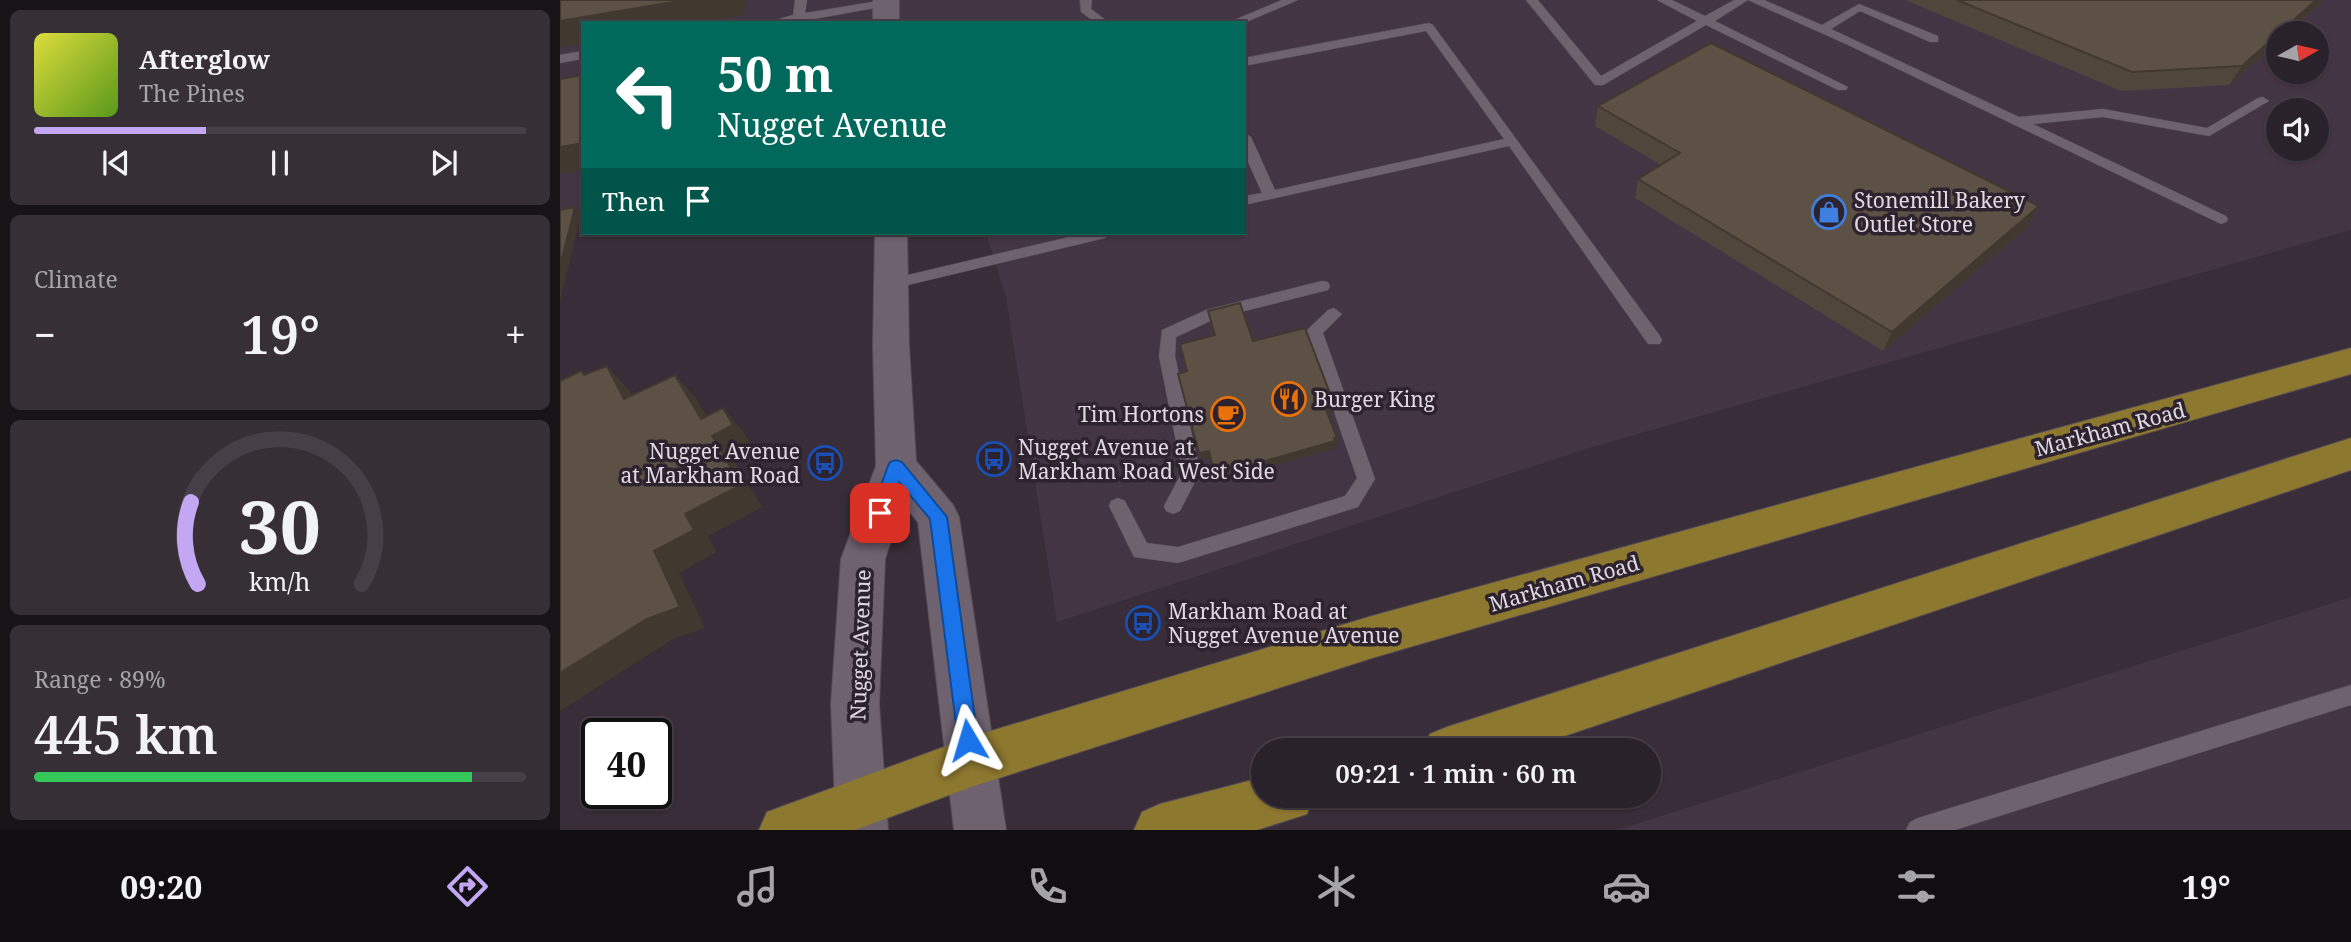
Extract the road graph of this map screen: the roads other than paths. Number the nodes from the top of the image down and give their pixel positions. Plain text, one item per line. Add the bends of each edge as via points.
1 (801, 0) edge
2 (1086, 0) edge
3 (1292, 0) edge
4 (1532, 0) edge
5 (1663, 0) edge
6 (1742, 0) edge
7 (1754, 0) edge
8 (886, 8) edge
9 (799, 18) junction
10 (1706, 20) junction
11 (782, 21) edge
12 (1101, 21) edge
13 (1238, 21) edge
14 (1823, 29) junction
15 (1934, 39) dead end
16 (581, 55) edge
17 (560, 59) edge
18 (1246, 62) edge
19 (1842, 87) dead end
20 (2263, 101) dead end
21 (2019, 121) junction
22 (1246, 141) edge
23 (1512, 141) junction
24 (1270, 195) junction
25 (1246, 201) edge
26 (2221, 219) dead end
27 (891, 235) edge
28 (1097, 235) edge
29 (891, 284) junction
30 (1322, 286) dead end
31 (1334, 314) dead end
32 (1654, 340) dead end
33 (2351, 361) edge
34 (2351, 454) edge
35 (896, 466) junction
36 (1118, 506) dead end
37 (1173, 506) dead end
38 (2351, 695) edge
39 (1487, 738) edge
40 (971, 762) junction
41 (1251, 806) edge
42 (861, 817) edge
43 (785, 830) edge
44 (980, 830) edge
45 (1160, 830) edge
46 (1918, 830) edge

1 - 9 lane
2 - 12 lane via 1085,10
3 - 13 lane
4 - 10 lane via 1599,82
5 - 10 lane
6 - 10 lane
7 - 14 lane
8 - 9 lane
9 - 11 lane
10 - 19 lane
14 - 15 lane via 1859,7
14 - 21 lane
16 - 17 lane
18 - 23 lane via 1429,27
20 - 21 lane via 2209,132 2103,113
21 - 26 lane
22 - 24 lane
23 - 24 lane
23 - 32 lane
24 - 25 lane
27 - 29 street, Nugget Avenue
28 - 29 lane
29 - 35 street, Nugget Avenue
30 - 37 lane via 1212,314 1168,334 1167,356 1191,472
31 - 36 lane via 1314,331 1366,478 1351,502 1178,555 1141,551
33 - 40 main road, Markham Road via 1372,637
34 - 39 main road
35 - 40 street via 938,517
35 - 42 street, Nugget Avenue via 863,559 855,704
38 - 46 lane
40 - 42 main road, Markham Road
40 - 44 street
41 - 45 main road
42 - 43 main road, Markham Road

